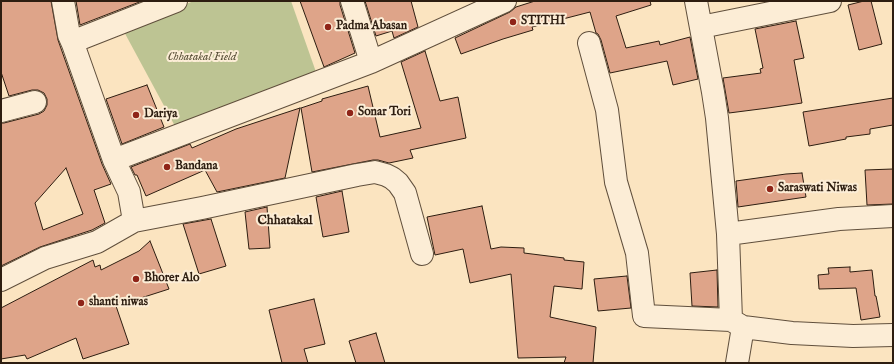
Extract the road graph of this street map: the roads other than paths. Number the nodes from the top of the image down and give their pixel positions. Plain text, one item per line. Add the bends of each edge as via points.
1 (64, 1) edge
2 (176, 1) edge
3 (352, 1) edge
4 (506, 1) edge
5 (696, 1) edge
6 (830, 1) edge
7 (701, 27) junction
8 (588, 43) dead end
9 (73, 44) junction
10 (371, 62) junction
11 (35, 102) dead end
12 (1, 111) edge
13 (114, 160) junction
14 (893, 216) edge
15 (134, 221) junction
16 (728, 234) junction
17 (422, 254) dead end
18 (1, 280) edge
19 (737, 324) junction
20 (893, 335) edge
21 (737, 363) edge

1 - 9 street via 69,35
2 - 9 street via 77,40
3 - 10 street
4 - 10 street
5 - 7 street
6 - 7 street
7 - 16 street via 717,118
8 - 19 street via 607,110 616,182 637,253 644,316
9 - 13 street
10 - 13 street
11 - 12 street
13 - 15 street via 129,192
14 - 16 street via 839,219
15 - 17 street via 374,172 392,178 405,194
15 - 18 street via 97,242 45,258
16 - 19 street
19 - 20 street via 792,333
19 - 21 street

